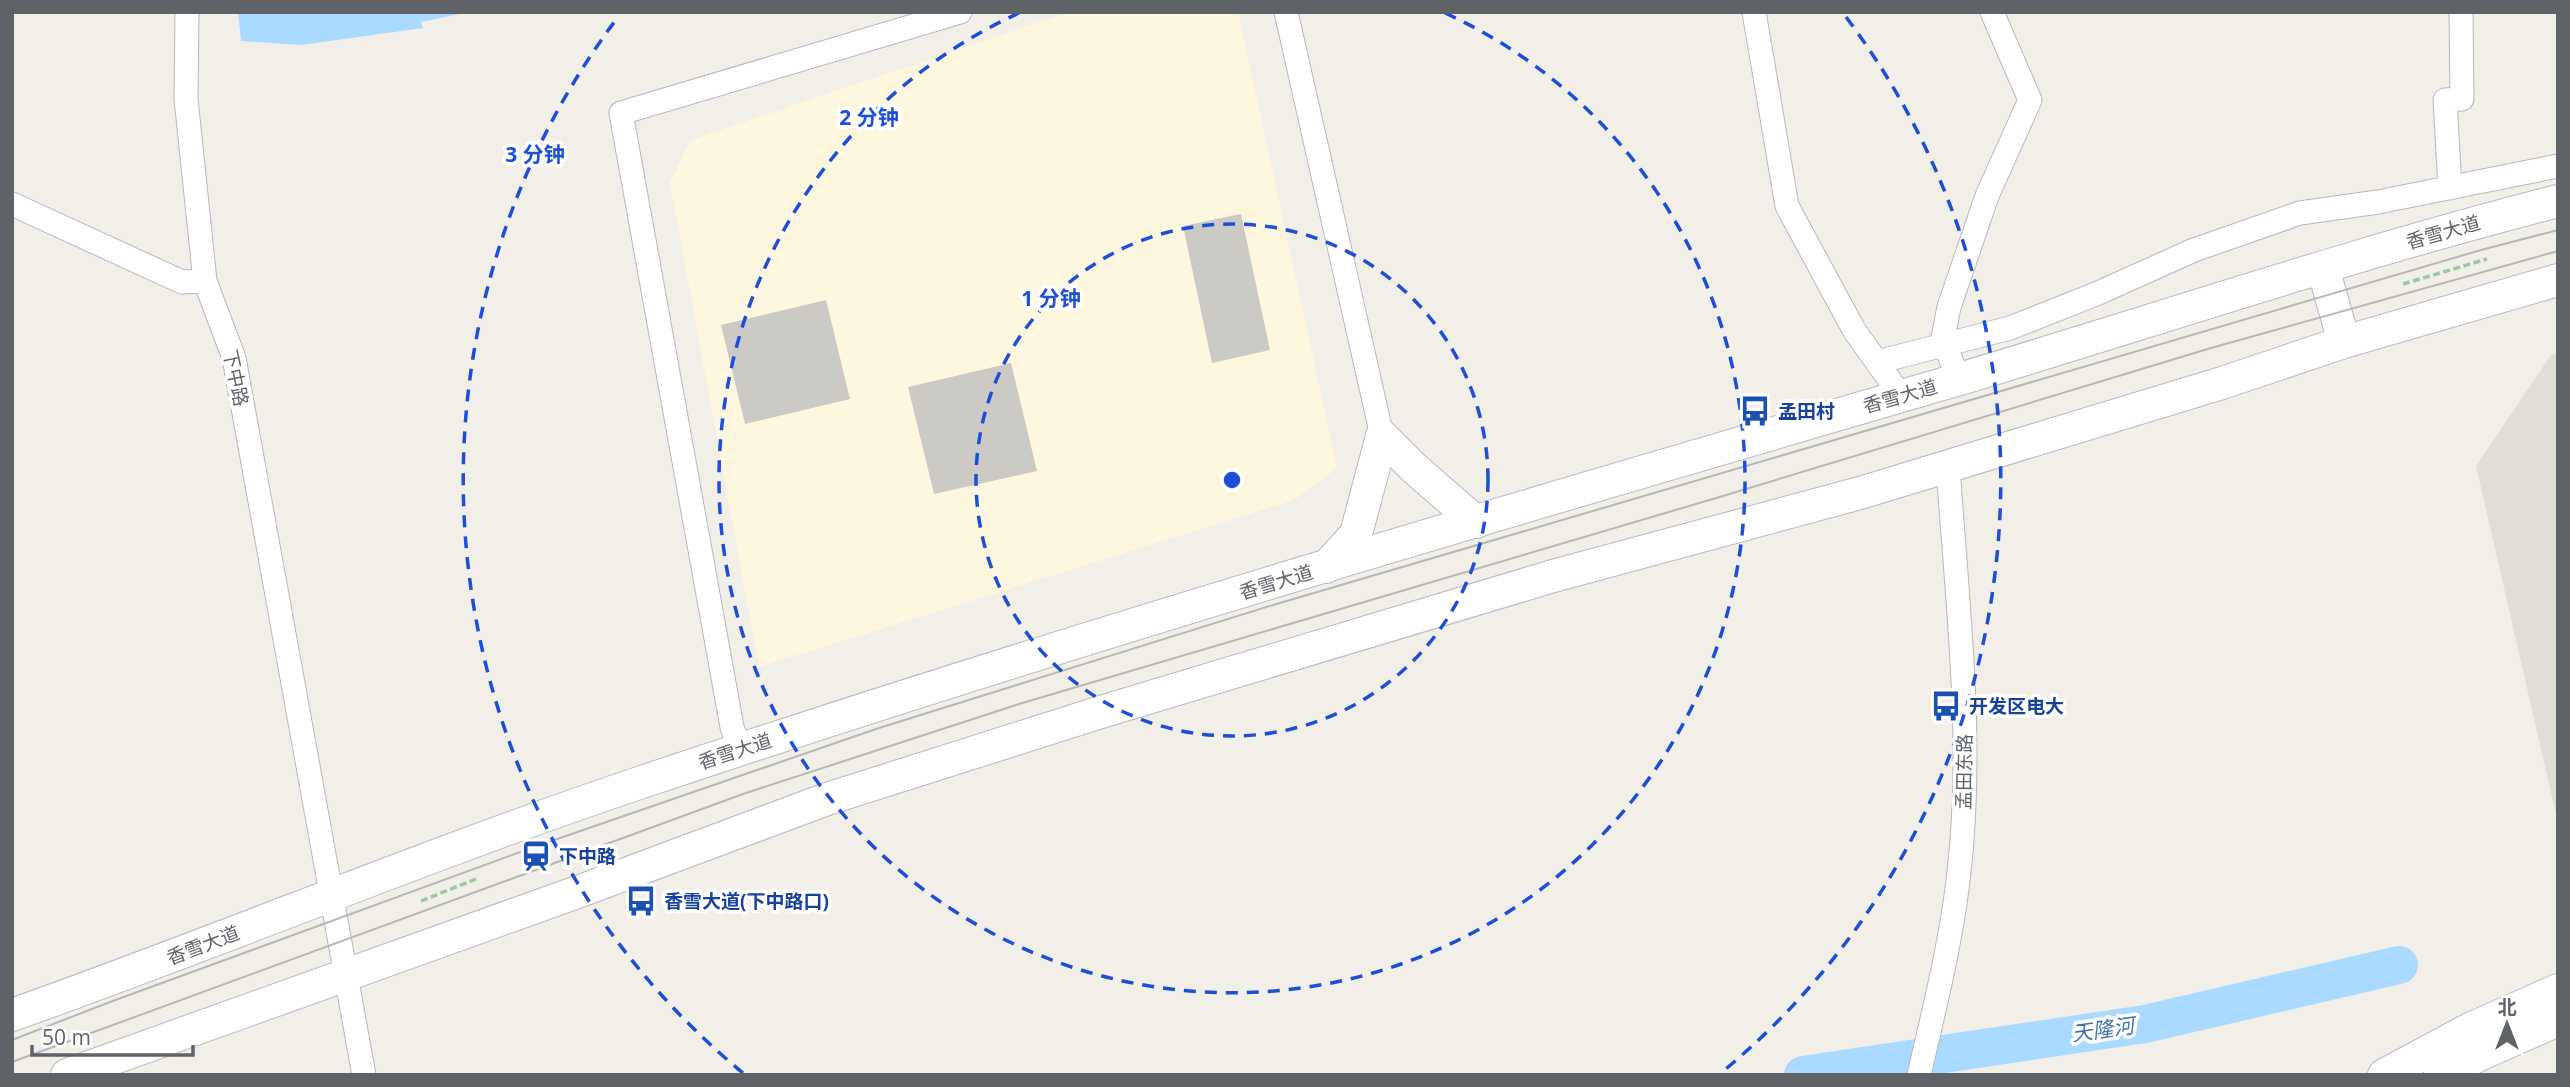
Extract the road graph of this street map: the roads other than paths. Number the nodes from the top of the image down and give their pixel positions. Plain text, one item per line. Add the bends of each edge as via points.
1 (187, 12) edge
2 (960, 12) edge
3 (1286, 12) edge
4 (1754, 12) edge
5 (1992, 12) edge
6 (2461, 12) edge
7 (2558, 166) edge
8 (2450, 188) junction
9 (2558, 201) edge
10 (12, 204) edge
11 (2323, 268) junction
12 (2558, 279) edge
13 (205, 281) junction
14 (2344, 342) junction
15 (1945, 345) junction
16 (1877, 362) junction
17 (1958, 379) junction
18 (1900, 396) junction
19 (1382, 436) junction
20 (1948, 466) junction
21 (1476, 522) junction
22 (1326, 567) junction
23 (740, 750) junction
24 (331, 896) junction
25 (345, 973) junction
26 (2558, 990) edge
27 (12, 1015) edge
28 (2558, 1020) edge
29 (2477, 1053) edge
30 (67, 1075) edge
31 (365, 1075) edge
32 (1919, 1075) edge
33 (2384, 1075) edge
34 (2440, 1075) edge

1 - 13 street, 下中路 via 186,99
2 - 23 street via 621,113 732,727
3 - 19 street
4 - 16 street via 1787,206 1854,330
5 - 15 street via 2030,100 1987,196 1949,307
6 - 8 street via 2462,99 2445,100
7 - 8 street
8 - 15 street via 2300,213 2194,250 2010,328
9 - 11 main road, 香雪大道
10 - 13 street via 182,282
11 - 14 main road
11 - 17 main road, 香雪大道
12 - 14 main road
13 - 24 street, 下中路 via 234,358
14 - 20 main road
15 - 16 street
15 - 17 street
16 - 18 street
17 - 18 main road, 香雪大道
18 - 21 main road, 香雪大道
19 - 21 main road
19 - 22 main road via 1356,534
20 - 25 main road via 1553,576 1002,743 827,799
20 - 32 street, 孟田东路 via 1965,790 1952,926
21 - 22 main road, 香雪大道
22 - 23 main road, 香雪大道
23 - 24 main road, 香雪大道
24 - 25 street, 下中路
24 - 27 main road, 香雪大道
25 - 30 main road
25 - 31 street, 下中路
26 - 29 main road
28 - 29 main road
29 - 33 main road
29 - 34 main road

